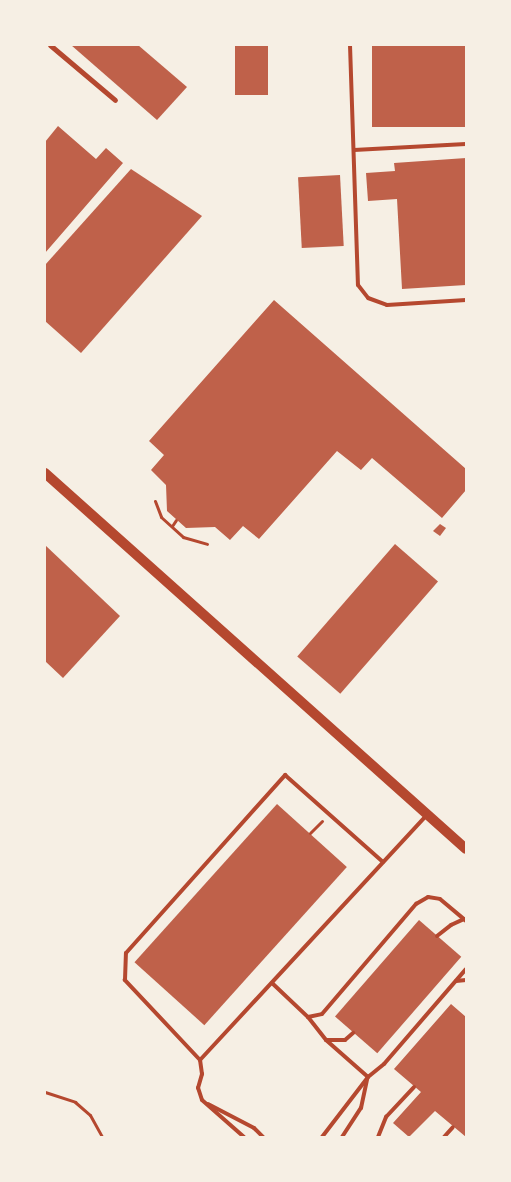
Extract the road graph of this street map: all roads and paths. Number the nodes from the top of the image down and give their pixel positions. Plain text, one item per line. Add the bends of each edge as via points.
1 (50, 45) edge
2 (350, 45) edge
3 (115, 100) dead end
4 (466, 144) edge
5 (354, 150) junction
6 (466, 300) edge
7 (45, 473) edge
8 (155, 501) dead end
9 (176, 520) dead end
10 (172, 526) junction
11 (207, 544) dead end
12 (328, 813) junction
13 (428, 814) junction
14 (310, 833) dead end
15 (466, 849) edge
16 (383, 862) junction
17 (465, 920) edge
18 (437, 936) dead end
19 (466, 969) edge
20 (466, 980) edge
21 (456, 981) junction
22 (272, 984) junction
23 (308, 1017) junction
24 (353, 1033) dead end
25 (326, 1040) junction
26 (200, 1060) junction
27 (368, 1077) junction
28 (414, 1087) dead end
29 (45, 1092) edge
30 (202, 1100) junction
31 (453, 1127) dead end
32 (102, 1137) edge
33 (244, 1137) edge
34 (263, 1137) edge
35 (322, 1137) edge
36 (342, 1137) edge
37 (378, 1137) edge
38 (444, 1137) edge

1 - 3 street
2 - 5 lane
4 - 5 lane
5 - 6 lane via 358,285 368,298 388,305
7 - 13 main road
8 - 10 path via 161,517
9 - 10 path
10 - 11 path via 183,537
12 - 14 path
12 - 16 lane
12 - 26 lane via 285,774 126,953 125,980
13 - 15 main road
13 - 16 lane
16 - 22 lane
17 - 18 lane
17 - 23 lane via 440,898 428,897 416,904 322,1014
19 - 21 lane
20 - 21 lane
21 - 27 lane via 384,1064
22 - 23 lane
22 - 26 lane
23 - 25 lane
24 - 25 lane via 345,1040
25 - 27 lane
26 - 30 lane via 202,1074 198,1088
27 - 35 lane
27 - 36 lane via 361,1108
28 - 37 lane via 386,1117
29 - 32 path via 75,1102 90,1115
30 - 33 lane
30 - 34 lane via 254,1128
31 - 38 lane

